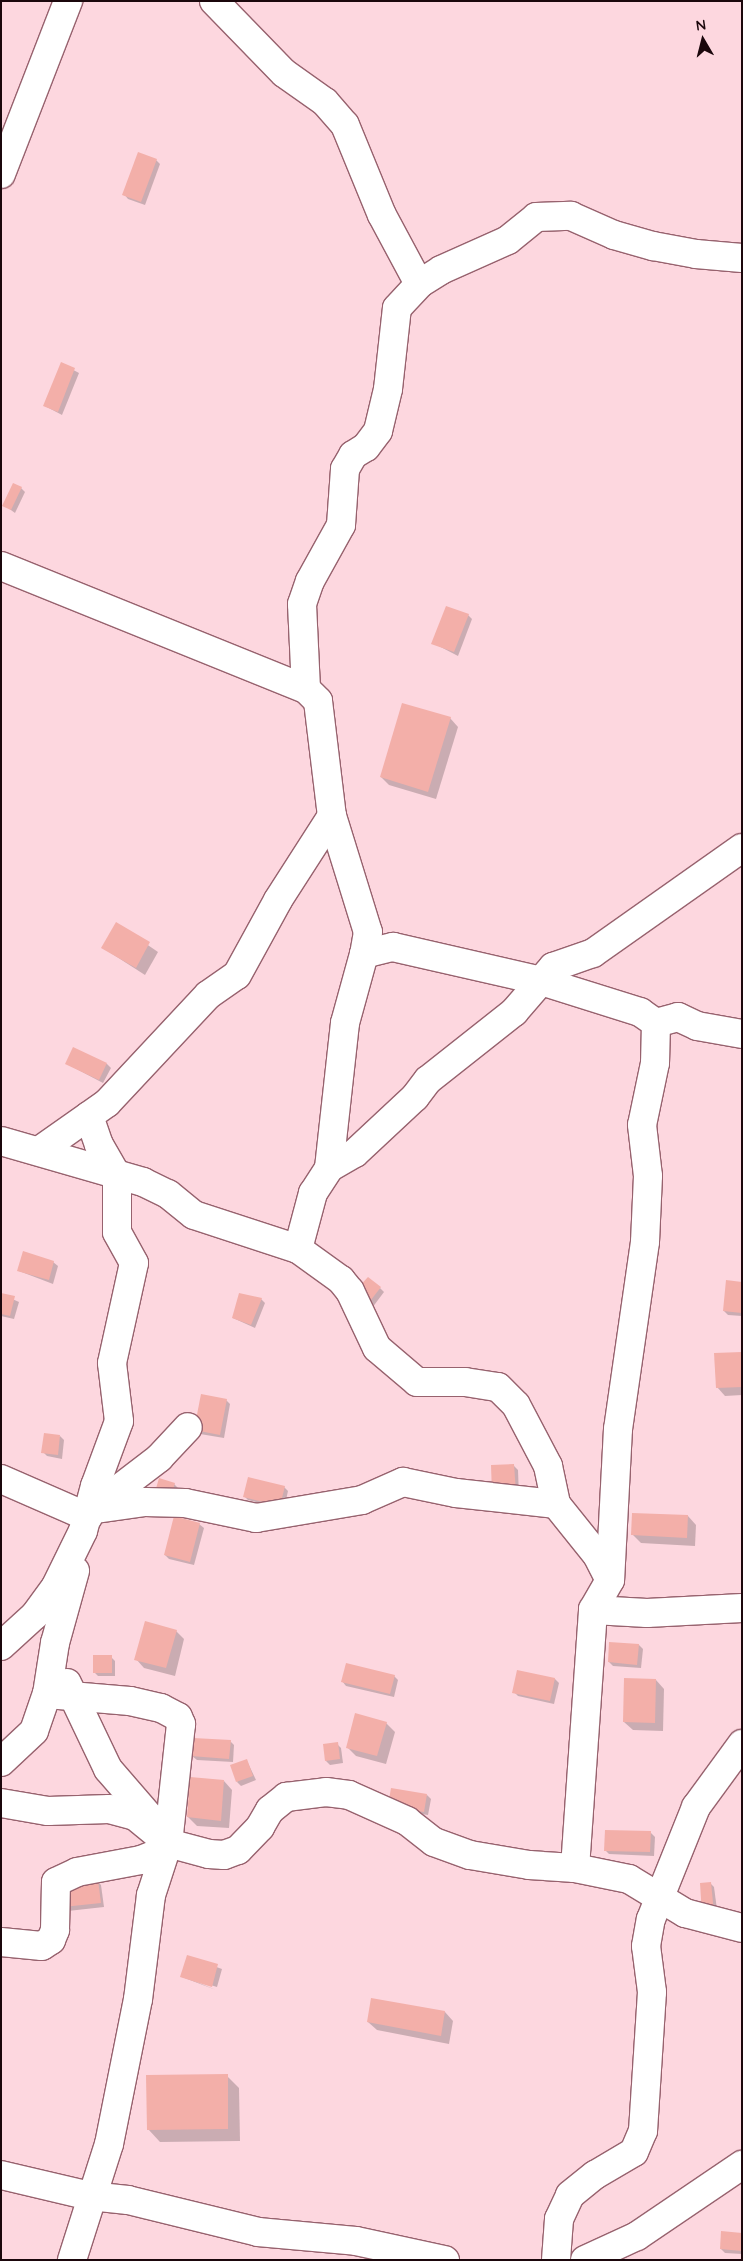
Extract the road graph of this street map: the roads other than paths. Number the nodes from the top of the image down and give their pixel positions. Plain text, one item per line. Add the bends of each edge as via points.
1 (68, 1) edge
2 (214, 1) edge
3 (1, 174) edge
4 (742, 258) edge
5 (420, 284) junction
6 (1, 566) edge
7 (306, 689) junction
8 (332, 816) junction
9 (742, 848) edge
10 (366, 943) junction
11 (541, 981) junction
12 (656, 1023) junction
13 (742, 1034) edge
14 (89, 1116) junction
15 (3, 1146) edge
16 (39, 1151) junction
17 (329, 1168) junction
18 (118, 1176) junction
19 (298, 1249) junction
20 (188, 1426) dead end
21 (1, 1479) edge
22 (556, 1504) junction
23 (87, 1519) junction
24 (610, 1580) junction
25 (742, 1608) edge
26 (593, 1610) junction
27 (1, 1646) edge
28 (59, 1696) junction
29 (742, 1744) edge
30 (1, 1762) edge
31 (1, 1803) edge
32 (168, 1843) junction
33 (575, 1868) junction
34 (659, 1895) junction
35 (742, 1928) edge
36 (1, 1942) edge
37 (742, 2165) edge
38 (1, 2175) edge
39 (80, 2193) junction
40 (438, 2259) edge
41 (72, 2260) edge
42 (556, 2260) edge
43 (585, 2260) edge

1 - 3 street
2 - 5 street via 284,73 326,102 345,125 382,215
4 - 5 street via 653,246 614,235 571,216 544,216 524,224 508,240 441,270
5 - 7 street via 397,308 388,389 378,431 366,447 352,455 345,470 342,525 310,581 302,604
6 - 7 street
7 - 8 street via 318,702 321,711
8 - 10 street
8 - 14 street via 278,900 237,975 208,995 107,1103
9 - 11 street via 593,953 554,966
10 - 11 street
10 - 17 street via 345,1022
11 - 12 street via 640,1012
11 - 17 street via 514,1012 428,1080 355,1154
12 - 13 street via 678,1016 697,1026
12 - 24 street via 655,1063 642,1125 648,1176 646,1242 618,1429
14 - 16 street
14 - 18 street via 99,1145
15 - 16 street
16 - 18 street
17 - 19 street via 313,1193
18 - 19 street via 143,1182 168,1194 194,1215
18 - 23 street via 117,1232 134,1263 112,1363 119,1421
19 - 22 street via 350,1291 377,1348 418,1382 465,1382 498,1387 516,1405 548,1466
20 - 23 street via 159,1458
21 - 23 street
22 - 23 street via 456,1493 403,1482 362,1500 264,1517 185,1503 146,1502
22 - 24 street via 597,1555
23 - 27 street via 56,1586 35,1615
23 - 28 street via 55,1644
24 - 26 street
25 - 26 street via 648,1613
26 - 33 street
28 - 30 street via 34,1731
28 - 32 street via 108,1770 159,1828
28 - 32 street via 130,1702 161,1708 178,1717 181,1724
29 - 34 street via 696,1807
31 - 32 street via 48,1811 109,1809 135,1816
32 - 33 street via 224,1855 238,1850 270,1810 286,1797 326,1792 349,1795 407,1821 434,1842 470,1855 529,1865
32 - 36 street via 156,1854 142,1860 77,1872 56,1882 55,1930 51,1940 42,1946
32 - 39 street via 151,1895 138,1998 109,2144
33 - 34 street via 630,1879
34 - 35 street via 686,1913
34 - 42 street via 646,1946 652,1992 643,2130 634,2152 595,2174 570,2195 559,2219
37 - 43 street via 637,2236
38 - 39 street
39 - 40 street via 128,2200 258,2232 356,2241
39 - 41 street via 84,2225

